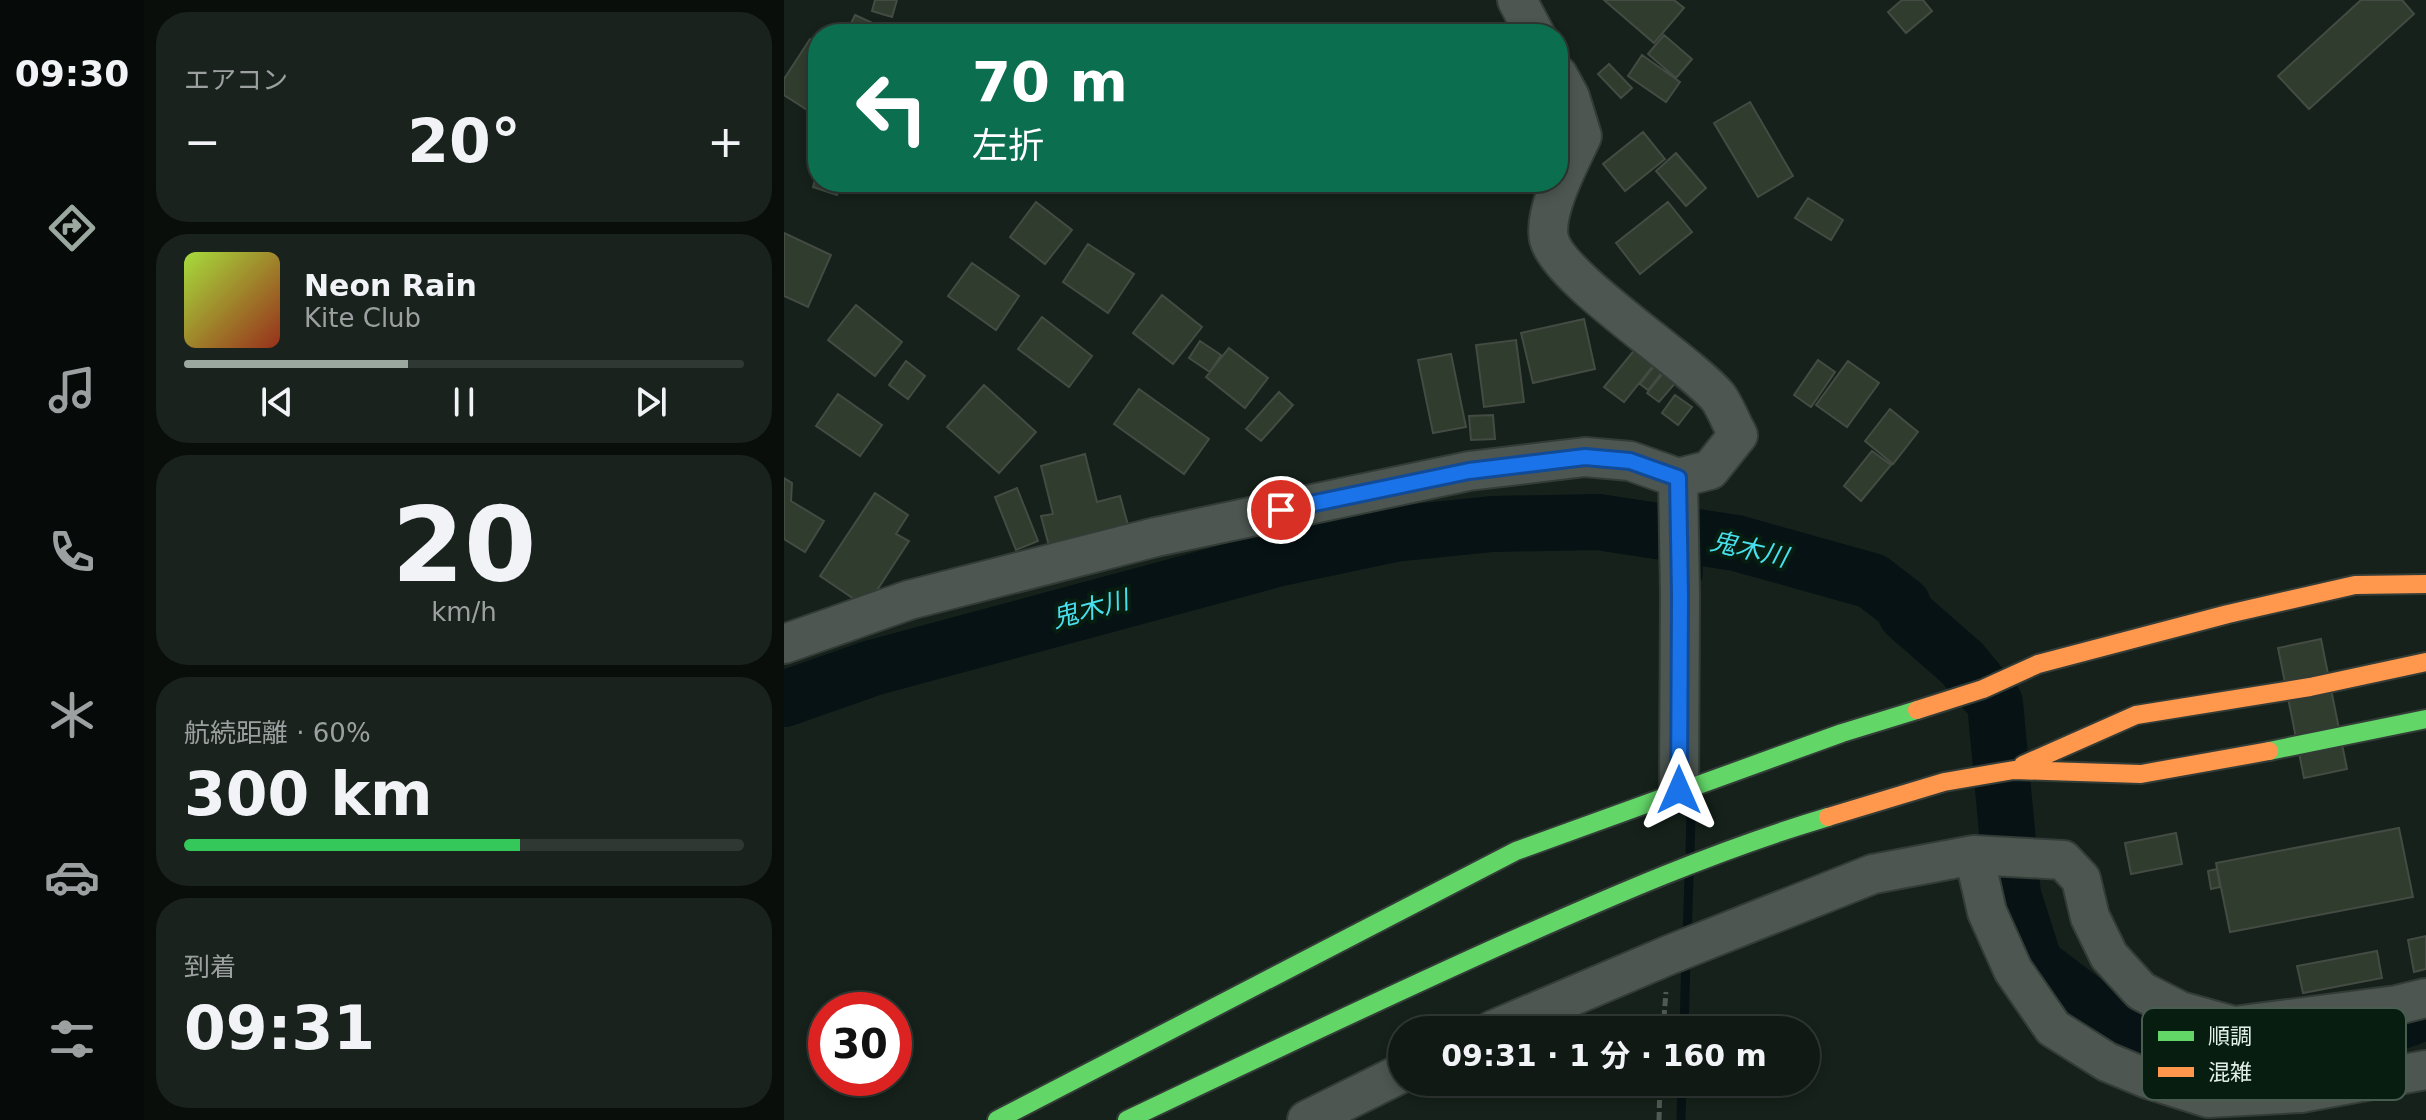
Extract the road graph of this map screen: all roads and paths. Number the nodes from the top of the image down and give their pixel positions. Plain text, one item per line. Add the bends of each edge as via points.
1 (1517, 0) edge
2 (1530, 24) edge
3 (1568, 93) edge
4 (1568, 167) edge
5 (1557, 192) edge
6 (1678, 479) junction
7 (2426, 584) edge
8 (784, 644) edge
9 (2426, 662) edge
10 (2426, 719) edge
11 (2014, 770) junction
12 (1679, 790) junction
13 (1974, 855) junction
14 (2426, 998) edge
15 (2174, 1008) edge
16 (2374, 1008) edge
17 (1526, 1016) edge
18 (2426, 1070) edge
19 (2406, 1074) edge
20 (2142, 1077) edge
21 (1388, 1080) edge
22 (1660, 1096) edge
23 (997, 1120) edge
24 (1127, 1120) edge
25 (1307, 1120) edge
26 (1659, 1120) edge

1 - 2 street
3 - 4 street via 1582,136
5 - 6 street via 1549,240 1565,265 1695,374 1720,400 1738,435 1710,470
6 - 8 street via 1630,461 1585,457 1469,471 1125,545 909,600
6 - 12 street
7 - 12 main road via 2355,585 2038,664 1983,689
9 - 11 main road via 2136,715
10 - 11 main road via 2141,774
11 - 24 main road via 1944,782 1767,835 1628,889
12 - 23 main road via 1516,851
13 - 15 street via 2063,860 2081,879 2090,917 2109,956 2141,991
13 - 17 street via 1873,874
13 - 20 street via 1987,912 2013,970 2053,1028 2107,1062
14 - 16 street
18 - 19 street
21 - 25 street
22 - 26 path

